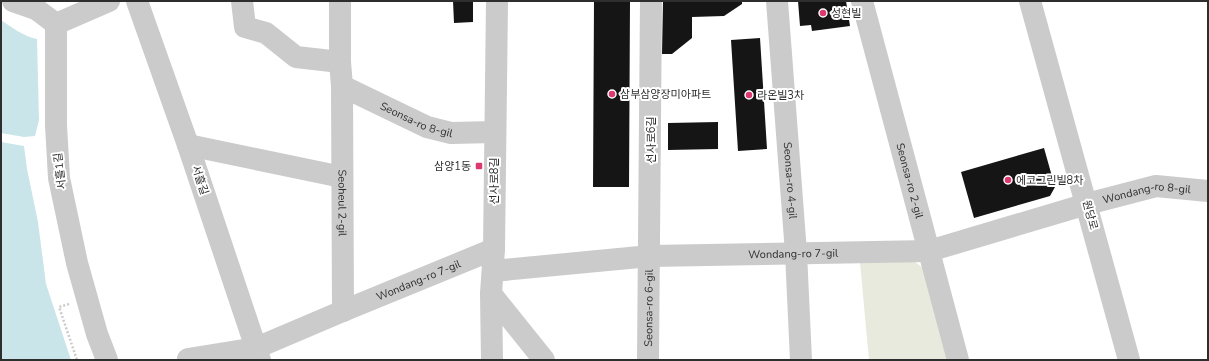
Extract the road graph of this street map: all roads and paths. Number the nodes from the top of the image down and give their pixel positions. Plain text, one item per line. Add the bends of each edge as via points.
1 (13, 1) edge
2 (109, 1) edge
3 (137, 1) edge
4 (242, 1) edge
5 (340, 1) edge
6 (497, 1) edge
7 (651, 1) edge
8 (777, 1) edge
9 (862, 1) edge
10 (1030, 1) edge
11 (56, 24) junction
12 (340, 62) junction
13 (342, 86) junction
14 (495, 132) junction
15 (188, 145) junction
16 (342, 177) junction
17 (1208, 191) edge
18 (1087, 204) junction
19 (494, 249) junction
20 (929, 251) junction
21 (796, 253) junction
22 (650, 256) junction
23 (493, 271) junction
24 (492, 294) junction
25 (74, 303) dead end
26 (343, 311) junction
27 (258, 354) edge
28 (188, 359) dead end
29 (77, 360) edge
30 (107, 360) edge
31 (492, 360) edge
32 (544, 360) edge
33 (648, 360) edge
34 (802, 360) edge
35 (958, 360) edge
36 (1129, 360) edge

1 - 11 street via 36,9
2 - 11 street
3 - 15 street, 서흘길
4 - 12 street via 245,27 266,33 296,57
5 - 12 street, Seoheul 2-gil
6 - 14 street, 선사로8길
7 - 22 street, 선사로6길
8 - 21 street, Seonsa-ro 4-gil
9 - 20 street, Seonsa-ro 2-gil
10 - 18 street, 원당로
11 - 30 street, 서흘1길 via 59,178 77,263
12 - 13 street, Seoheul 2-gil
13 - 14 street, Seonsa-ro 8-gil via 427,126 451,133
13 - 16 street, Seoheul 2-gil
14 - 19 street, 선사로8길
15 - 16 street
15 - 27 street, 서흘길
16 - 26 street, Seoheul 2-gil
17 - 18 street, Wondang-ro 8-gil via 1156,186
18 - 20 street, Wondang-ro 7-gil
18 - 36 street, 원당로
19 - 23 street, 선사로8길
19 - 26 street, Wondang-ro 7-gil
20 - 21 street, Wondang-ro 7-gil
20 - 35 street, Seonsa-ro 2-gil
21 - 22 street, Wondang-ro 7-gil
21 - 34 street, Seonsa-ro 4-gil
22 - 23 street, Wondang-ro 7-gil
22 - 33 street, Seonsa-ro 6-gil
23 - 24 street, 선사로8길
24 - 31 street, 선사로8길
24 - 32 street
25 - 29 path via 59,307
26 - 27 street
27 - 28 street

